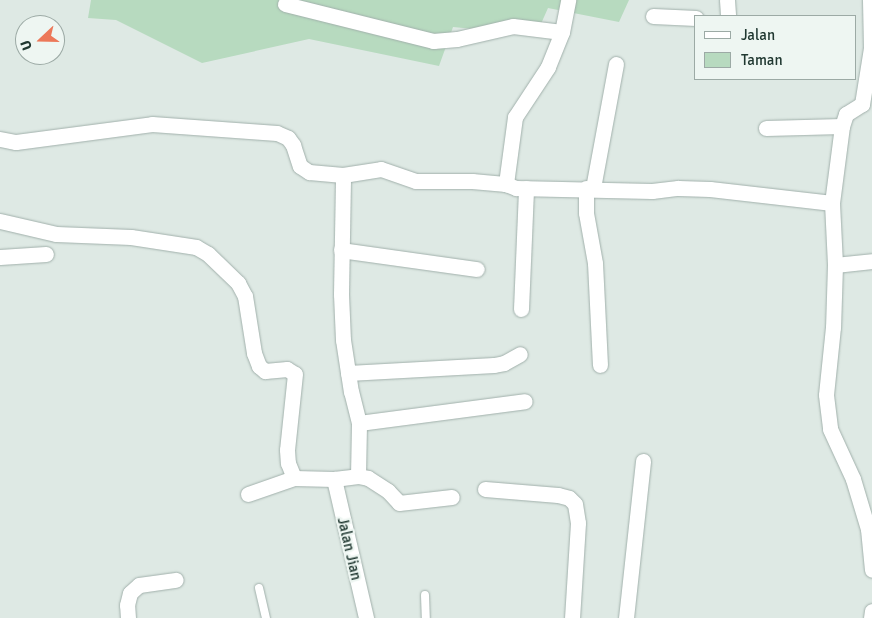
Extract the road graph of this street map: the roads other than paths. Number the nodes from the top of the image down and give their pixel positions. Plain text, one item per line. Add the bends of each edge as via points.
1 (568, 0) edge
2 (727, 0) edge
3 (870, 0) edge
4 (286, 4) dead end
5 (728, 15) edge
6 (652, 16) dead end
7 (694, 18) edge
8 (562, 32) junction
9 (863, 48) edge
10 (616, 64) dead end
11 (867, 104) edge
12 (842, 126) junction
13 (766, 128) dead end
14 (0, 140) edge
15 (343, 175) junction
16 (506, 184) junction
17 (526, 188) junction
18 (589, 188) junction
19 (832, 203) junction
20 (0, 222) edge
21 (341, 250) junction
22 (46, 254) dead end
23 (0, 257) edge
24 (872, 261) edge
25 (834, 265) junction
26 (477, 269) dead end
27 (521, 309) dead end
28 (520, 354) dead end
29 (600, 365) dead end
30 (348, 373) junction
31 (525, 401) dead end
32 (359, 423) junction
33 (643, 461) dead end
34 (358, 476) junction
35 (294, 478) junction
36 (334, 479) junction
37 (485, 489) dead end
38 (248, 494) dead end
39 (452, 497) dead end
40 (872, 570) edge
41 (176, 580) dead end
42 (259, 588) dead end
43 (425, 595) dead end
44 (872, 611) edge
45 (128, 618) edge
46 (266, 618) edge
47 (366, 618) edge
48 (426, 618) edge
49 (572, 618) edge
50 (626, 618) edge
51 (871, 618) edge

1 - 8 street
2 - 5 street
3 - 9 street
4 - 8 street via 433,41 513,26
6 - 7 street
8 - 16 street via 548,67 515,117
9 - 11 street
10 - 18 street
11 - 12 street via 846,114
12 - 13 street
12 - 19 street
14 - 15 street via 16,142 152,124 277,133 293,144 304,169
15 - 16 street via 381,170 416,181
15 - 21 street
16 - 17 street
17 - 18 street
17 - 27 street
18 - 19 street via 710,189
18 - 29 street via 586,213 595,263
19 - 25 street
20 - 35 street via 56,234 131,237 196,247 213,258 238,283 245,296 258,366 265,371 287,369 296,374 287,450
21 - 26 street
21 - 30 street via 343,340
22 - 23 street
24 - 25 street
25 - 40 street via 827,418 860,502 868,530
28 - 30 street via 494,365
30 - 32 street
31 - 32 street
32 - 34 street
33 - 50 street
34 - 36 street
34 - 39 street via 368,478 388,491 399,503
35 - 36 street
35 - 38 street
36 - 47 street, Jalan Jian
37 - 49 street via 558,494 575,504 578,522
41 - 45 street via 139,585 130,594
42 - 46 lane
43 - 48 lane
44 - 51 street

